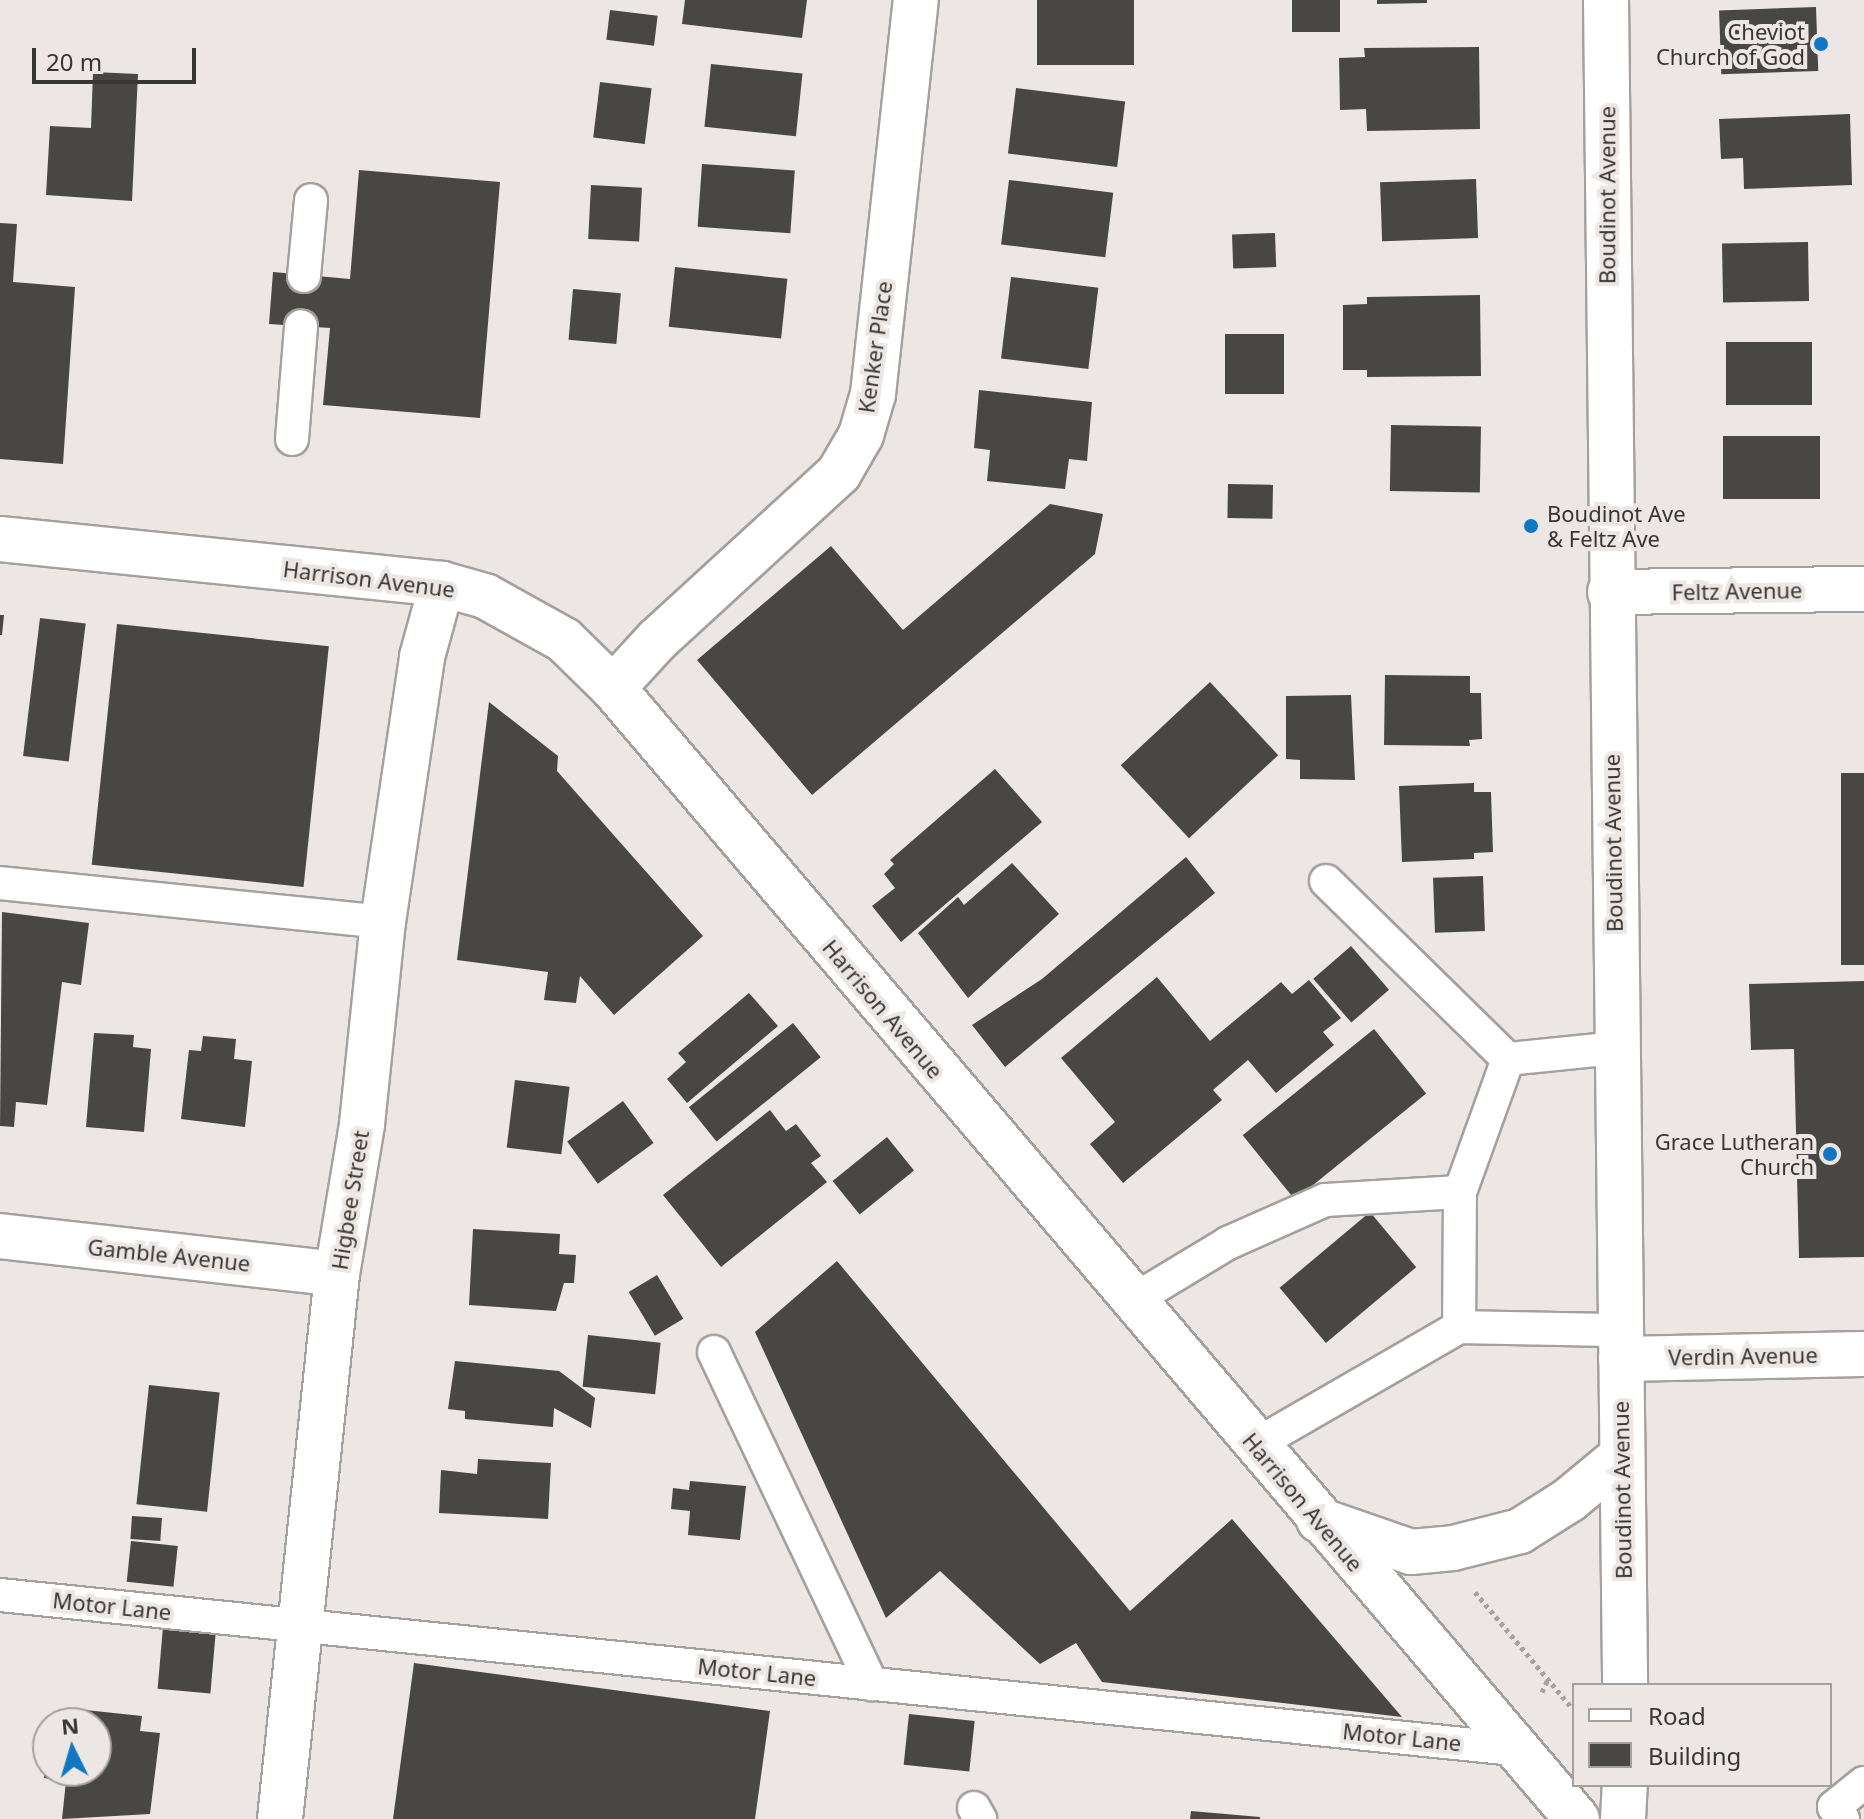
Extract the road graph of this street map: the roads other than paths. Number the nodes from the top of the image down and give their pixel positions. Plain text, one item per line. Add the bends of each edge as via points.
1 (916, 0) edge
2 (1606, 0) edge
3 (311, 200) dead end
4 (304, 276) dead end
5 (301, 326) dead end
6 (292, 439) dead end
7 (0, 539) edge
8 (442, 584) junction
9 (1864, 589) edge
10 (1610, 592) junction
11 (613, 688) junction
12 (1326, 881) dead end
13 (0, 883) edge
14 (383, 922) junction
15 (1616, 1048) junction
16 (1508, 1059) junction
17 (1460, 1192) junction
18 (0, 1236) edge
19 (337, 1274) junction
20 (1132, 1301) junction
21 (1459, 1327) junction
22 (1621, 1344) junction
23 (714, 1352) dead end
24 (1864, 1354) edge
25 (1255, 1445) junction
26 (1621, 1457) junction
27 (1319, 1520) junction
28 (0, 1595) edge
29 (304, 1626) junction
30 (1625, 1683) edge
31 (872, 1684) junction
32 (1514, 1749) junction
33 (1864, 1783) edge
34 (1625, 1787) edge
35 (280, 1819) edge
36 (1577, 1819) edge
37 (1623, 1819) edge
38 (1843, 1819) edge

1 - 11 street, Kenker Place via 873,394 861,435 839,473 657,640
2 - 10 street, Boudinot Avenue
3 - 4 lane
5 - 6 lane
7 - 8 street, Harrison Avenue
8 - 11 street, Harrison Avenue via 527,615 564,640
8 - 14 street, Higbee Street via 422,657
9 - 10 street, Feltz Avenue
10 - 15 street, Boudinot Avenue
11 - 20 street, Harrison Avenue
12 - 16 lane
13 - 14 lane
14 - 19 street, Higbee Street via 362,1124
15 - 16 lane
15 - 22 street, Boudinot Avenue
16 - 17 lane
17 - 20 lane via 1325,1200 1228,1243
17 - 21 lane
18 - 19 street, Gamble Avenue
19 - 29 street, Higbee Street
20 - 25 street, Harrison Avenue
21 - 22 lane
21 - 25 lane
22 - 24 street, Verdin Avenue
22 - 26 street, Boudinot Avenue
23 - 31 lane
25 - 27 street, Harrison Avenue
26 - 27 street via 1520,1531 1453,1548 1411,1552
26 - 30 street, Boudinot Avenue
27 - 32 street, Harrison Avenue
28 - 29 lane, Motor Lane
29 - 31 lane, Motor Lane
29 - 35 street, Higbee Street
31 - 32 lane, Motor Lane
32 - 36 street, Harrison Avenue
33 - 38 lane via 1834,1807
34 - 37 street

